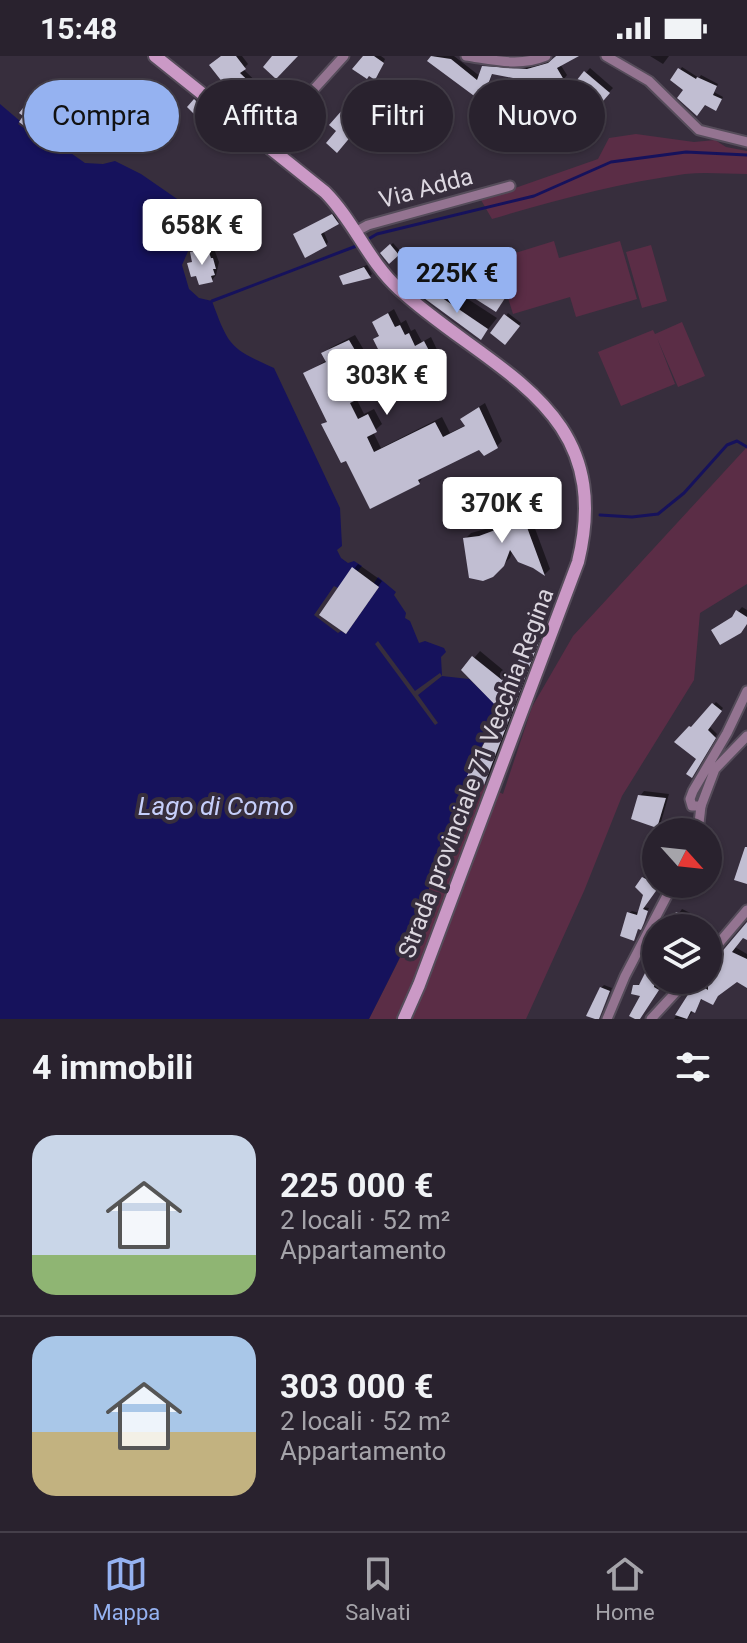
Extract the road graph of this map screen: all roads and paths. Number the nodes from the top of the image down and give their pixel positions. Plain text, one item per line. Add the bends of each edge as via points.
1 (155, 56) edge
2 (344, 56) edge
3 (466, 56) edge
4 (546, 56) edge
5 (606, 56) edge
6 (322, 80) edge
7 (195, 88) edge
8 (747, 142) edge
9 (276, 152) edge
10 (510, 186) dead end
11 (359, 239) junction
12 (747, 691) edge
13 (747, 736) edge
14 (701, 806) junction
15 (700, 818) edge
16 (666, 898) edge
17 (747, 910) edge
18 (722, 939) edge
19 (674, 994) edge
20 (404, 1019) edge
21 (607, 1019) edge
22 (651, 1019) edge

1 - 7 street, Strada provinciale 71 Vecchia Regina
2 - 6 street
3 - 4 street via 515,63
5 - 8 street via 649,81 699,130
9 - 11 street, Strada provinciale 71 Vecchia Regina via 334,202
10 - 11 street, Via Adda via 368,225
11 - 20 street, Strada provinciale 71 Vecchia Regina via 401,291 512,374 552,413 579,465 585,503 583,543 574,573
12 - 14 street via 693,791 692,806
13 - 14 street via 715,769
14 - 15 street
16 - 21 street
17 - 18 street
19 - 22 street

